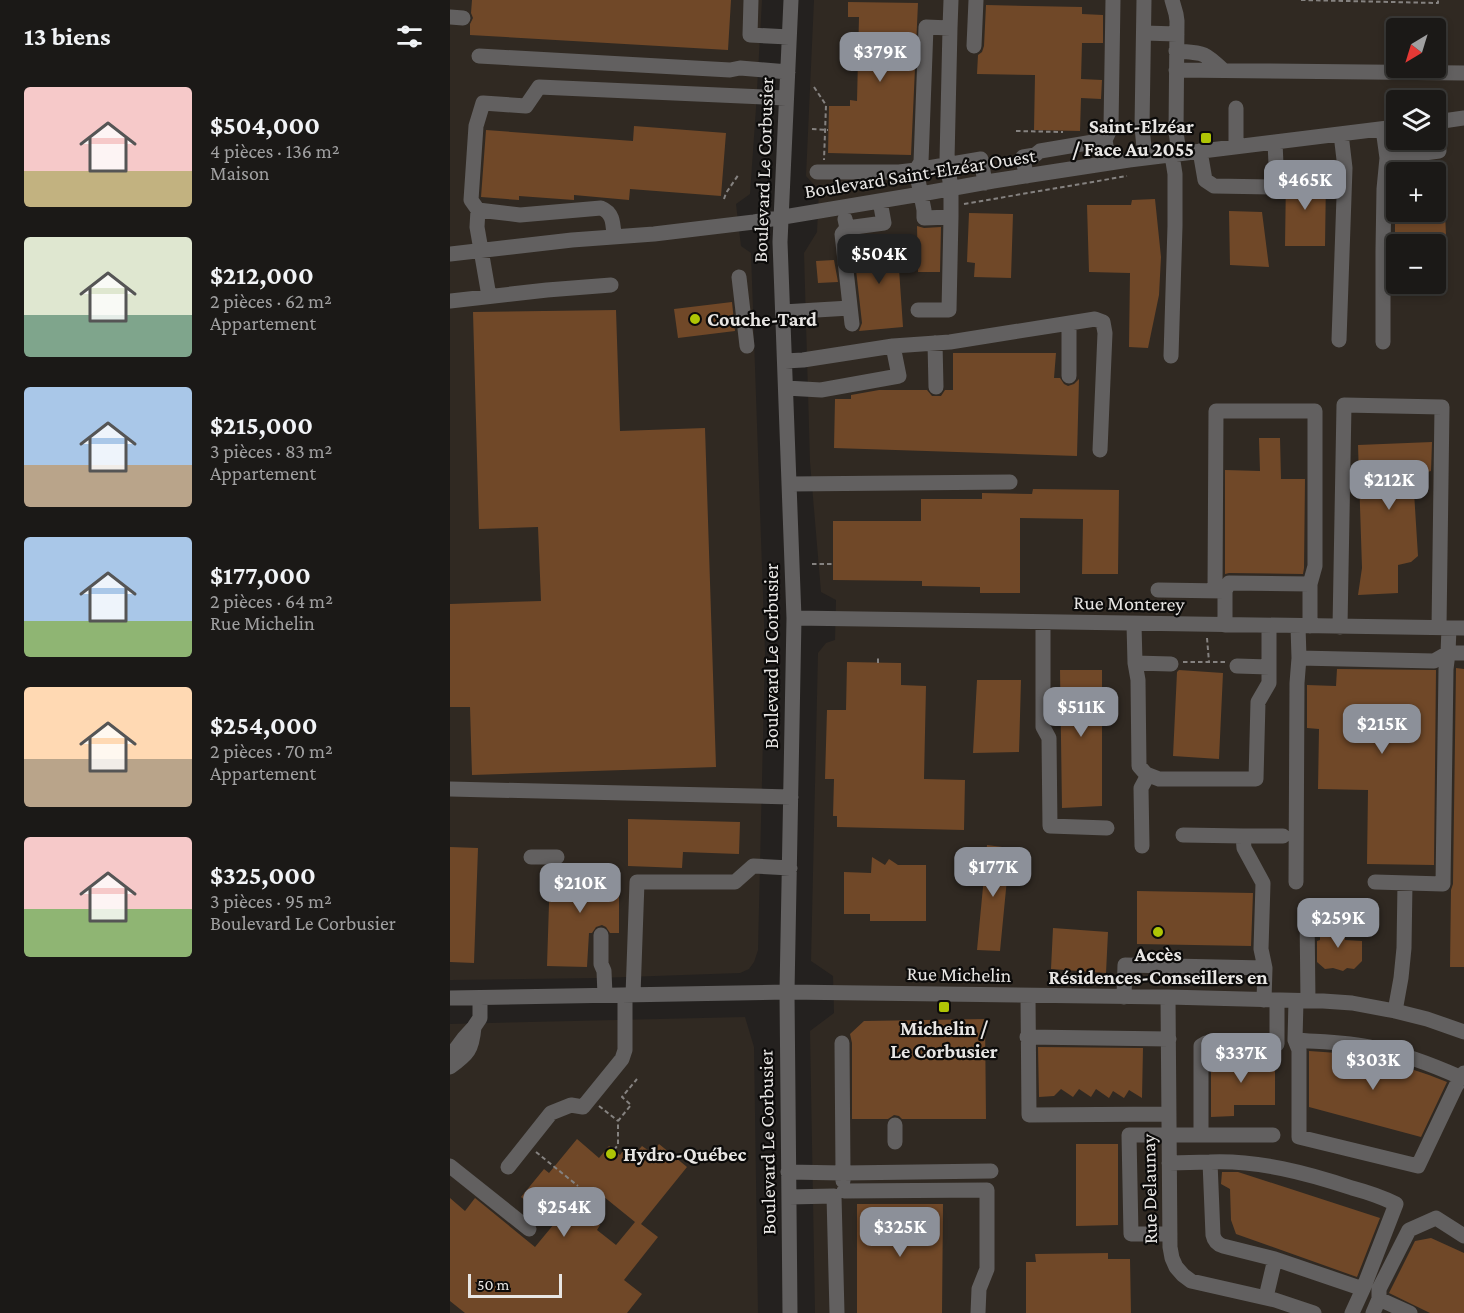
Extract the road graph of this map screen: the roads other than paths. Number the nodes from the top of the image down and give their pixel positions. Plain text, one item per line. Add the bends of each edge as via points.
1 (751, 0) edge
2 (791, 0) edge
3 (951, 0) edge
4 (976, 0) edge
5 (1113, 0) edge
6 (1144, 0) edge
7 (1172, 0) edge
8 (950, 28) junction
9 (1144, 33) junction
10 (1177, 34) junction
11 (789, 37) junction
12 (974, 46) dead end
13 (479, 56) dead end
14 (1176, 61) junction
15 (788, 72) junction
16 (1464, 73) edge
17 (786, 98) junction
18 (1236, 108) dead end
19 (1464, 118) edge
20 (1446, 121) edge
21 (1386, 128) edge
22 (1341, 134) junction
23 (1105, 140) junction
24 (1275, 142) junction
25 (1236, 146) junction
26 (1388, 150) edge
27 (1439, 150) edge
28 (1200, 151) junction
29 (1176, 154) junction
30 (1145, 158) junction
31 (1387, 158) junction
32 (1109, 163) junction
33 (948, 165) junction
34 (916, 170) junction
35 (816, 172) dead end
36 (1026, 176) junction
37 (985, 183) junction
38 (951, 189) junction
39 (921, 194) junction
40 (880, 201) junction
41 (843, 207) junction
42 (478, 210) junction
43 (781, 217) junction
44 (951, 217) junction
45 (847, 228) junction
46 (1388, 234) edge
47 (614, 237) junction
48 (481, 251) junction
49 (450, 254) edge
50 (739, 277) dead end
51 (612, 285) dead end
52 (1387, 294) edge
53 (489, 296) junction
54 (450, 301) edge
55 (850, 308) junction
56 (918, 310) dead end
57 (783, 312) junction
58 (1069, 323) junction
59 (852, 324) dead end
60 (1339, 340) dead end
61 (1383, 342) dead end
62 (935, 343) junction
63 (747, 346) dead end
64 (893, 346) junction
65 (1171, 356) dead end
66 (785, 361) junction
67 (1069, 376) dead end
68 (936, 387) dead end
69 (786, 388) junction
70 (1100, 450) dead end
71 (1010, 482) dead end
72 (790, 484) junction
73 (1310, 584) junction
74 (1158, 590) dead end
75 (1220, 591) junction
76 (794, 618) junction
77 (1043, 622) junction
78 (1134, 624) junction
79 (1224, 625) junction
80 (1269, 626) junction
81 (1304, 626) junction
82 (1340, 627) junction
83 (1451, 628) edge
84 (1448, 653) junction
85 (1464, 653) edge
86 (1299, 658) junction
87 (1135, 663) junction
88 (1177, 663) road end
89 (1234, 664) road end
90 (1269, 667) junction
91 (1148, 775) junction
92 (450, 789) edge
93 (791, 797) junction
94 (1107, 828) dead end
95 (1183, 835) dead end
96 (1243, 836) junction
97 (1283, 836) dead end
98 (1142, 846) dead end
99 (531, 856) dead end
100 (557, 857) dead end
101 (790, 868) junction
102 (1296, 882) dead end
103 (1376, 882) dead end
104 (1405, 882) junction
105 (1338, 916) dead end
106 (605, 935) dead end
107 (1265, 968) junction
108 (787, 992) junction
109 (605, 995) junction
110 (629, 995) junction
111 (1028, 996) junction
112 (1124, 997) junction
113 (450, 998) edge
114 (480, 998) junction
115 (1168, 998) junction
116 (1271, 1000) junction
117 (1302, 1001) junction
118 (1395, 1011) junction
119 (1464, 1032) edge
120 (1027, 1037) junction
121 (1168, 1039) junction
122 (1295, 1040) junction
123 (842, 1043) dead end
124 (450, 1066) edge
125 (1463, 1075) edge
126 (1169, 1114) junction
127 (895, 1125) dead end
128 (1169, 1135) junction
129 (1201, 1135) junction
130 (1274, 1135) dead end
131 (895, 1142) dead end
132 (1210, 1162) junction
133 (1169, 1163) junction
134 (450, 1166) edge
135 (508, 1167) dead end
136 (966, 1171) junction
137 (991, 1171) dead end
138 (788, 1172) junction
139 (933, 1172) junction
140 (843, 1173) junction
141 (896, 1173) junction
142 (897, 1190) junction
143 (934, 1190) junction
144 (967, 1190) junction
145 (839, 1193) junction
146 (789, 1197) junction
147 (529, 1229) dead end
148 (1170, 1234) junction
149 (1464, 1236) edge
150 (1275, 1258) junction
151 (1363, 1289) junction
152 (1266, 1297) junction
153 (1376, 1306) edge
154 (790, 1313) edge
155 (837, 1313) edge
156 (978, 1313) edge
157 (1314, 1313) edge
158 (1352, 1313) edge
159 (1410, 1313) edge

1 - 11 street via 750,35
2 - 11 street, Boulevard Le Corbusier
3 - 8 street
4 - 12 street
5 - 23 street via 1111,127
6 - 9 street
7 - 10 street
8 - 33 street
8 - 34 street via 926,27 921,162
9 - 10 street
9 - 30 street
10 - 14 street
11 - 15 street, Boulevard Le Corbusier
13 - 15 street
14 - 16 street via 1223,70
14 - 29 street
15 - 17 street, Boulevard Le Corbusier
17 - 42 street via 539,87 526,106 483,103 476,126 471,200
17 - 43 street, Boulevard Le Corbusier
18 - 25 street
19 - 20 street
21 - 22 street, Boulevard Saint-Elzéar Ouest
22 - 24 street, Boulevard Saint-Elzéar Ouest
22 - 60 street via 1345,168
23 - 32 street
23 - 36 street via 1023,157
24 - 25 street, Boulevard Saint-Elzéar Ouest
24 - 28 street via 1276,187 1214,186 1206,180
25 - 28 street, Boulevard Saint-Elzéar Ouest
26 - 31 street
27 - 31 street
28 - 29 street, Boulevard Saint-Elzéar Ouest
29 - 30 street, Boulevard Saint-Elzéar Ouest
29 - 65 street
30 - 32 street, Boulevard Saint-Elzéar Ouest
31 - 46 street via 1384,189
32 - 36 street, Boulevard Saint-Elzéar Ouest
33 - 34 street
33 - 37 street via 981,159
33 - 38 street
34 - 35 street
34 - 39 street
36 - 37 street, Boulevard Saint-Elzéar Ouest
37 - 38 street, Boulevard Saint-Elzéar Ouest
38 - 39 street, Boulevard Saint-Elzéar Ouest
38 - 44 street
39 - 40 street, Boulevard Saint-Elzéar Ouest
39 - 44 street via 924,218
40 - 41 street, Boulevard Saint-Elzéar Ouest
40 - 45 street via 884,223
41 - 43 street, Boulevard Saint-Elzéar Ouest
41 - 45 street
42 - 47 street via 520,215 601,208 611,216
42 - 48 street
43 - 47 street, Boulevard Saint-Elzéar Ouest
43 - 57 street, Boulevard Le Corbusier
44 - 56 street via 949,310
45 - 55 street via 843,234
47 - 48 street, Boulevard Saint-Elzéar Ouest
48 - 49 street, Boulevard Saint-Elzéar Ouest
48 - 53 street
50 - 63 street
51 - 53 street
52 - 61 street
53 - 54 street
55 - 57 street
55 - 59 street
57 - 66 street, Boulevard Le Corbusier
58 - 62 street
58 - 67 street
58 - 70 street via 1095,319 1103,322
62 - 64 street
62 - 68 street
64 - 66 street
64 - 69 street via 899,376 821,390
66 - 69 street, Boulevard Le Corbusier
69 - 72 street, Boulevard Le Corbusier
71 - 72 street
72 - 76 street, Boulevard Le Corbusier
73 - 75 street via 1229,583
73 - 75 street via 1314,566 1315,411 1216,411
73 - 81 street
74 - 75 street
75 - 79 street
76 - 77 street, Rue Monterey
76 - 93 street, Boulevard Le Corbusier
77 - 78 street, Rue Monterey
77 - 94 street via 1043,727 1049,738 1050,826
78 - 79 street, Rue Monterey
78 - 87 street
79 - 80 street, Rue Monterey
80 - 81 street, Rue Monterey
80 - 90 street
81 - 82 street, Rue Monterey
81 - 86 street
82 - 83 street, Rue Monterey
82 - 83 street via 1344,405 1442,407
83 - 84 street
84 - 85 street
84 - 86 street via 1434,661
84 - 104 street via 1443,884
86 - 102 street
87 - 88 street
87 - 91 street via 1139,766
89 - 90 street
90 - 91 street via 1269,683 1258,702 1256,779 1159,779
91 - 98 street via 1141,788
92 - 93 street
93 - 101 street, Boulevard Le Corbusier
95 - 96 street
96 - 97 street
96 - 107 street via 1244,848 1263,883 1261,949
99 - 100 street
101 - 108 street, Boulevard Le Corbusier
101 - 110 street via 753,866 735,882 637,882
103 - 104 street
104 - 118 street via 1404,948
105 - 117 street via 1307,915
106 - 109 street via 601,964
107 - 112 street via 1125,965
107 - 116 street
108 - 110 street, Rue Michelin
108 - 111 street, Rue Michelin
108 - 138 street, Boulevard Le Corbusier
109 - 110 street, Rue Michelin
109 - 114 street, Rue Michelin
110 - 135 street via 622,1059 583,1107 571,1105 551,1113
111 - 112 street, Rue Michelin
111 - 120 street
112 - 115 street, Rue Michelin
113 - 114 street, Rue Michelin
114 - 124 street via 481,1015 474,1028 473,1043 465,1057
115 - 116 street, Rue Michelin
115 - 121 street, Rue Delaunay
116 - 117 street, Rue Michelin
116 - 129 street via 1277,1044 1206,1043 1200,1047
117 - 118 street, Rue Michelin via 1352,1003
117 - 122 street
118 - 119 street, Rue Michelin
120 - 121 street
120 - 126 street via 1029,1115
121 - 126 street, Rue Delaunay
122 - 125 street via 1385,1050
122 - 125 street via 1299,1050 1299,1137 1418,1166
123 - 140 street
126 - 128 street, Rue Delaunay
127 - 131 street
128 - 129 street
128 - 133 street, Rue Delaunay
128 - 148 street via 1129,1135 1131,1234
129 - 130 street
132 - 133 street
132 - 150 street via 1216,1242
132 - 151 street via 1283,1168 1396,1204
133 - 148 street, Rue Delaunay
134 - 147 street
136 - 137 street
136 - 139 street
136 - 144 street
138 - 140 street
138 - 146 street, Boulevard Le Corbusier
139 - 141 street
139 - 143 street
140 - 141 street
140 - 145 street
141 - 142 street
142 - 143 street
142 - 145 street
143 - 144 street
144 - 156 street via 987,1190 987,1269 979,1289
145 - 146 street
145 - 155 street
146 - 154 street, Boulevard Le Corbusier
148 - 152 street, Rue Delaunay via 1174,1262 1187,1278
149 - 153 street via 1436,1218 1409,1230 1379,1289
150 - 151 street
150 - 152 street
151 - 158 street
152 - 157 street, Rue Delaunay
153 - 159 street

